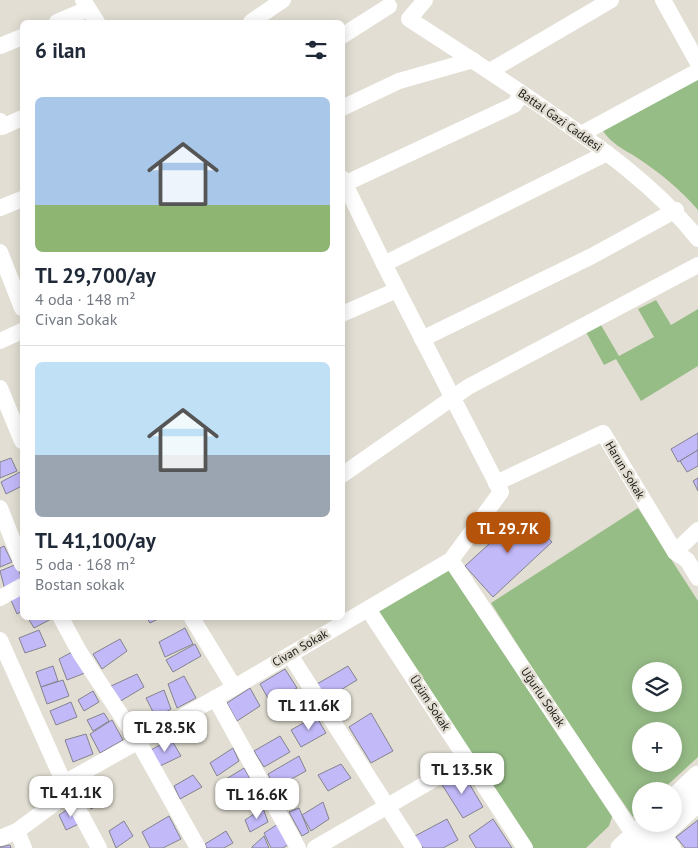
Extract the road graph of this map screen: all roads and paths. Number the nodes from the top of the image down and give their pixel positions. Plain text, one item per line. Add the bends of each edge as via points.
1 (283, 0) edge
2 (425, 0) edge
3 (610, 0) edge
4 (663, 0) edge
5 (385, 3) edge
6 (90, 10) edge
7 (409, 19) junction
8 (62, 20) edge
9 (254, 20) edge
10 (345, 34) edge
11 (20, 37) edge
12 (0, 46) edge
13 (473, 60) junction
14 (698, 62) edge
15 (490, 71) junction
16 (698, 71) edge
17 (522, 94) junction
18 (345, 107) edge
19 (20, 119) edge
20 (0, 122) edge
21 (581, 134) junction
22 (607, 153) junction
23 (345, 182) edge
24 (345, 184) edge
25 (20, 200) edge
26 (0, 208) edge
27 (676, 210) junction
28 (698, 239) edge
29 (0, 252) edge
30 (384, 264) junction
31 (698, 264) edge
32 (397, 290) junction
33 (20, 303) edge
34 (345, 313) edge
35 (20, 331) edge
36 (422, 339) junction
37 (0, 341) edge
38 (0, 388) edge
39 (452, 397) junction
40 (20, 436) edge
41 (345, 474) edge
42 (496, 482) junction
43 (0, 508) edge
44 (698, 530) edge
45 (675, 552) junction
46 (20, 559) edge
47 (451, 560) junction
48 (698, 578) edge
49 (20, 587) edge
50 (0, 598) edge
51 (368, 609) junction
52 (62, 620) edge
53 (193, 620) edge
54 (0, 640) edge
55 (290, 655) junction
56 (234, 687) junction
57 (215, 698) junction
58 (138, 741) junction
59 (467, 760) junction
60 (698, 776) edge
61 (64, 783) junction
62 (682, 791) edge
63 (698, 802) edge
64 (386, 807) junction
65 (17, 831) junction
66 (0, 838) edge
67 (647, 840) edge
68 (24, 848) edge
69 (99, 848) edge
70 (198, 848) edge
71 (298, 848) edge
72 (315, 848) edge
73 (414, 848) edge
74 (525, 848) edge

1 - 9 street
2 - 7 street
3 - 15 street
4 - 14 street
5 - 7 street, Battal Gazi Caddesi
5 - 10 street
6 - 8 street
7 - 13 street, Battal Gazi Caddesi
11 - 12 street
13 - 15 street, Battal Gazi Caddesi
13 - 18 street via 399,81
15 - 17 street, Battal Gazi Caddesi
16 - 21 street
17 - 21 street, Battal Gazi Caddesi
17 - 23 street via 514,105
19 - 20 street via 2,126
21 - 22 street, Battal Gazi Caddesi
22 - 27 street, Battal Gazi Caddesi
22 - 30 street
24 - 30 street
25 - 26 street
27 - 28 street, Battal Gazi Caddesi
27 - 36 street via 592,256
29 - 33 street
30 - 32 street
31 - 39 street
32 - 34 street
32 - 36 street
35 - 37 street
36 - 39 street
38 - 40 street
39 - 41 street
39 - 42 street
42 - 45 street, Harun Sokak via 603,433
42 - 47 street, Civan Sokak via 502,492
43 - 46 street
44 - 45 street
45 - 48 street, Harun Sokak via 687,560
47 - 51 street, Civan Sokak
47 - 67 street, Uğurlu Sokak
49 - 50 street
51 - 55 street, Civan Sokak
51 - 59 street, Üzüm Sokak
52 - 58 street
53 - 56 street
54 - 61 street
55 - 56 street, Civan Sokak
55 - 64 street
56 - 57 street, Civan Sokak
57 - 58 street, Civan Sokak
57 - 71 street
58 - 61 street, Civan Sokak
58 - 70 street
59 - 64 street
59 - 74 street, Üzüm Sokak
60 - 62 main road
61 - 65 street via 55,803
61 - 69 street
63 - 67 main road
64 - 72 street
64 - 73 street
65 - 66 street
65 - 68 street

